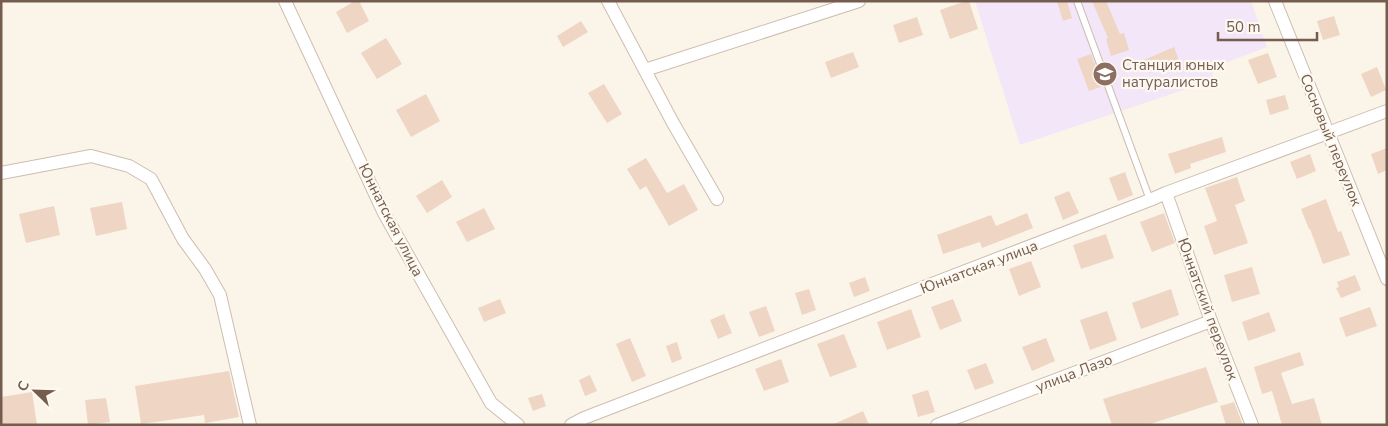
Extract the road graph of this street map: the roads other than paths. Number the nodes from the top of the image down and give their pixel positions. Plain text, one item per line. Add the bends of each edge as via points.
1 (285, 1) edge
2 (608, 1) edge
3 (859, 1) edge
4 (1077, 1) edge
5 (1275, 1) edge
6 (645, 70) junction
7 (1387, 111) edge
8 (1328, 132) junction
9 (1, 173) edge
10 (1166, 193) junction
11 (717, 199) dead end
12 (1150, 200) junction
13 (1387, 279) edge
14 (1211, 321) junction
15 (250, 425) edge
16 (518, 425) edge
17 (571, 425) edge
18 (936, 425) edge
19 (1252, 425) edge

1 - 16 street, Юннатская улица via 384,213 491,403
2 - 6 street
3 - 6 street
4 - 12 lane
5 - 8 street, Сосновый переулок
6 - 11 street via 672,124
7 - 8 street, Юннатская улица
8 - 10 street, Юннатская улица
8 - 13 street, Сосновый переулок
9 - 15 street via 91,156 129,166 151,180 183,239 220,295
10 - 12 street, Юннатская улица
10 - 14 street, Юннатский переулок
12 - 17 street, Юннатская улица
14 - 18 street, улица Лазо
14 - 19 street, Юннатский переулок

